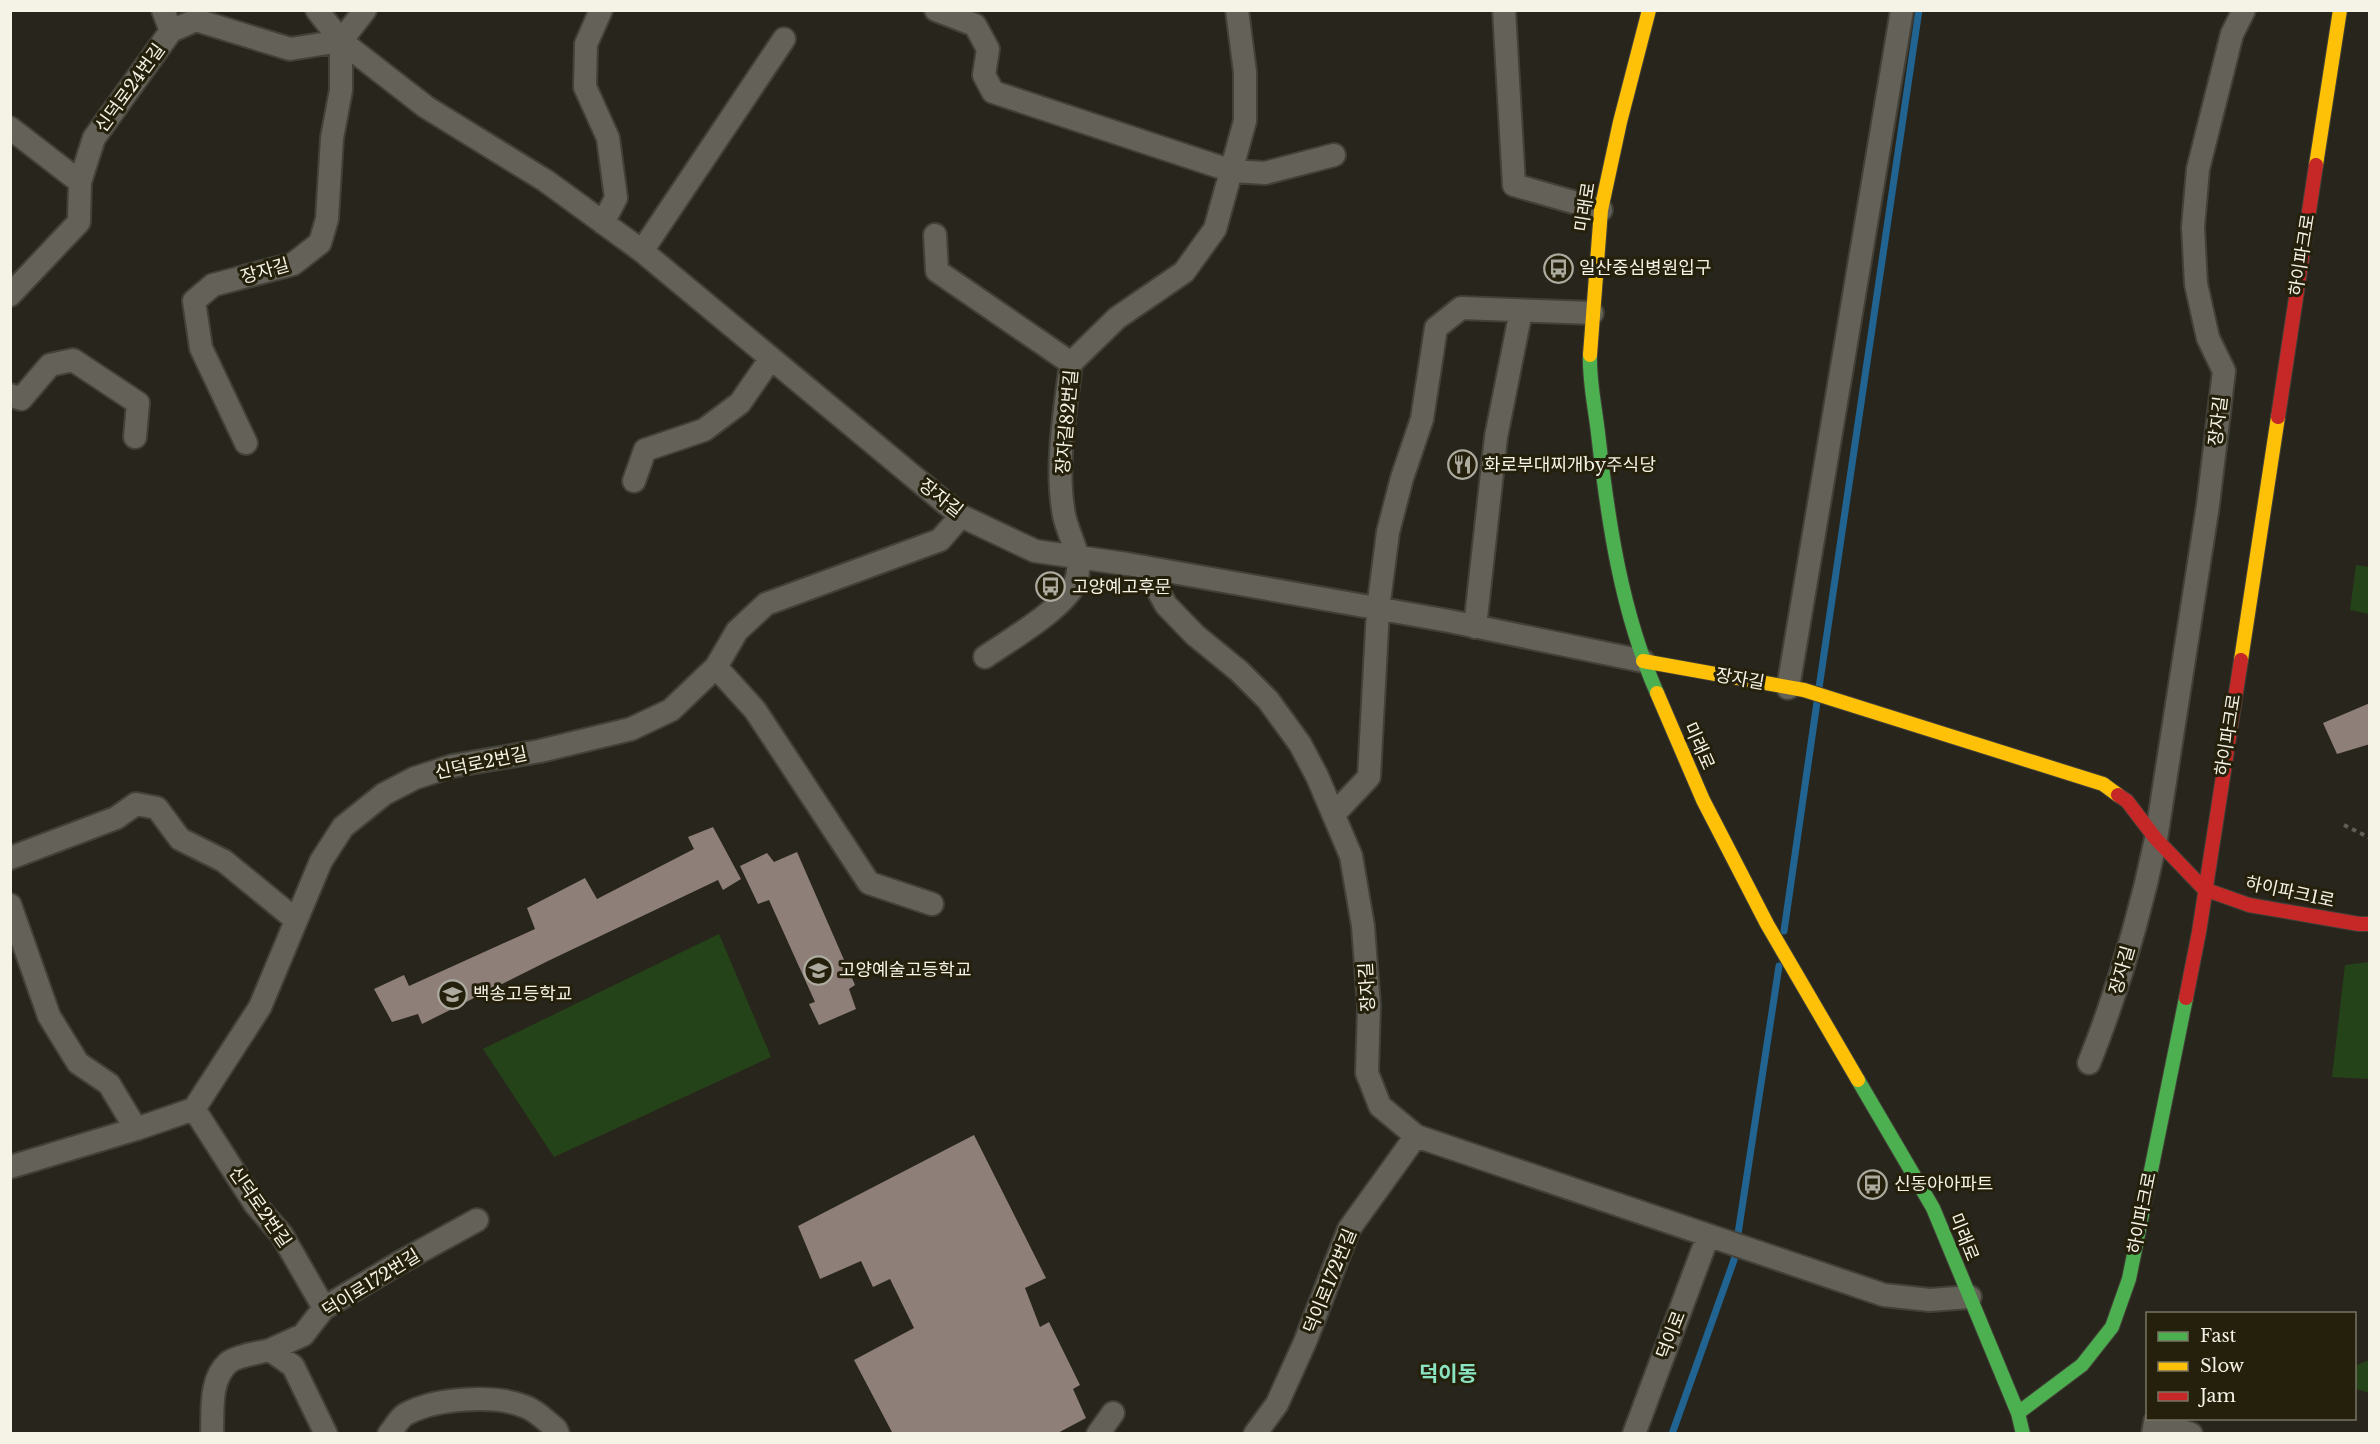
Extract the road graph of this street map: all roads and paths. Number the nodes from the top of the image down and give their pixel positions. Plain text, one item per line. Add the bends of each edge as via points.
1 (317, 10) edge
2 (365, 10) edge
3 (601, 10) edge
4 (936, 10) edge
5 (1237, 10) edge
6 (1504, 10) edge
7 (1902, 10) edge
8 (2244, 10) edge
9 (2340, 10) edge
10 (1651, 11) edge
11 (167, 21) edge
12 (784, 39) dead end
13 (341, 41) junction
14 (10, 128) edge
15 (1334, 155) dead end
16 (1233, 171) junction
17 (80, 182) junction
18 (1601, 210) junction
19 (603, 223) junction
20 (935, 235) dead end
21 (642, 251) junction
22 (10, 295) edge
23 (1521, 311) junction
24 (1592, 313) junction
25 (771, 358) junction
26 (1071, 363) junction
27 (10, 395) edge
28 (135, 437) dead end
29 (246, 443) dead end
30 (634, 481) dead end
31 (961, 516) junction
32 (1079, 556) junction
33 (1145, 567) junction
34 (1378, 609) junction
35 (1475, 627) junction
36 (985, 657) dead end
37 (1643, 661) junction
38 (716, 667) junction
39 (1796, 689) junction
40 (1335, 813) junction
41 (2344, 825) dead end
42 (2370, 838) edge
43 (2156, 839) junction
44 (10, 858) edge
45 (2204, 889) junction
46 (932, 904) dead end
47 (10, 905) edge
48 (296, 920) junction
49 (2370, 924) edge
50 (2089, 1063) dead end
51 (194, 1109) junction
52 (136, 1129) junction
53 (1416, 1136) junction
54 (10, 1167) edge
55 (477, 1220) dead end
56 (1716, 1237) junction
57 (1970, 1297) junction
58 (324, 1308) junction
59 (270, 1350) junction
60 (1113, 1413) dead end
61 (2018, 1413) junction
62 (212, 1434) edge
63 (326, 1434) edge
64 (389, 1434) edge
65 (558, 1434) edge
66 (1098, 1434) edge
67 (1255, 1434) edge
68 (1634, 1434) edge
69 (2024, 1434) edge
70 (2153, 1434) edge
71 (2191, 1434) edge

1 - 13 street, 장자길
2 - 13 street
3 - 19 street via 586,44 585,87 608,138 615,188 616,198
4 - 16 street via 975,25 988,49 984,75 993,92
5 - 16 street, 장자길82번길 via 1245,72 1245,121
6 - 18 street via 1514,185
7 - 39 street
8 - 43 street, 장자길 via 2232,34 2198,169 2193,227 2196,284 2208,338 2224,371 2208,505
9 - 45 street, 하이파크로
10 - 18 street, 미래로 via 1620,122
11 - 13 street, 신덕로24번길 via 196,20 290,49
11 - 17 street, 신덕로24번길 via 94,138
12 - 21 street
13 - 19 street, 장자길 via 426,107 546,181
13 - 29 street, 장자길 via 341,90 332,138 327,219 320,243 293,264 213,285 194,302 201,348
14 - 17 street
15 - 16 street via 1265,173
16 - 26 street, 장자길82번길 via 1215,229 1184,272 1117,318
17 - 22 street, 신덕로24번길 via 79,222
18 - 24 street, 미래로
19 - 21 street, 장자길
20 - 26 street via 937,271
21 - 25 street, 장자길
23 - 24 street
23 - 34 street via 1461,308 1436,328 1422,419 1388,532
23 - 35 street via 1496,437
24 - 37 street, 미래로 via 1590,361 1603,479 1618,571
25 - 30 street via 740,403 704,430 645,450
25 - 31 street, 장자길
26 - 32 street, 장자길82번길 via 1061,471 1064,515
27 - 28 street via 21,399 50,365 74,360 138,404
31 - 32 street, 장자길 via 1035,551
31 - 38 street, 신덕로2번길 via 940,540 766,604 737,631
32 - 33 street, 장자길
32 - 36 street via 1076,582 1056,607
33 - 34 street, 장자길
33 - 40 street, 장자길 via 1166,605 1268,700 1300,744
34 - 35 street, 장자길
34 - 40 street via 1369,777
35 - 37 street, 장자길
37 - 39 street, 장자길
37 - 57 street, 미래로 via 1703,800 1767,924 1933,1208
38 - 46 street via 755,710 870,883
38 - 48 street, 신덕로2번길 via 671,710 631,729 540,751 452,766 384,794 343,827 321,861
39 - 43 street, 장자길 via 2103,784 2127,801
40 - 53 street, 장자길 via 1351,856 1363,926 1369,1006 1367,1072 1380,1106
41 - 42 path
43 - 45 street
43 - 50 street, 장자길 via 2115,997
44 - 48 street via 116,818 136,804 157,808 180,839 224,861
45 - 49 street, 하이파크1로 via 2249,905
45 - 61 street, 하이파크로 via 2126,1289 2112,1327 2082,1365
47 - 52 street via 49,1016 78,1063 109,1084
48 - 51 street, 신덕로2번길 via 260,1007
51 - 52 street
51 - 58 street, 신덕로2번길 via 255,1204 282,1235
52 - 54 street
53 - 56 street, 장자길
53 - 67 street, 덕이로172번길 via 1349,1229 1277,1404
55 - 58 street, 덕이로172번길
56 - 57 street, 장자길 via 1884,1294 1930,1300
56 - 68 street, 덕이로
57 - 61 street, 미래로
58 - 59 street, 덕이로172번길 via 303,1335
59 - 62 street, 덕이로172번길 via 230,1361 218,1377 213,1394
59 - 63 street via 293,1366
60 - 66 street
61 - 69 street, 미래로
64 - 65 street via 405,1413 461,1399 527,1407
70 - 71 street via 2155,1422

